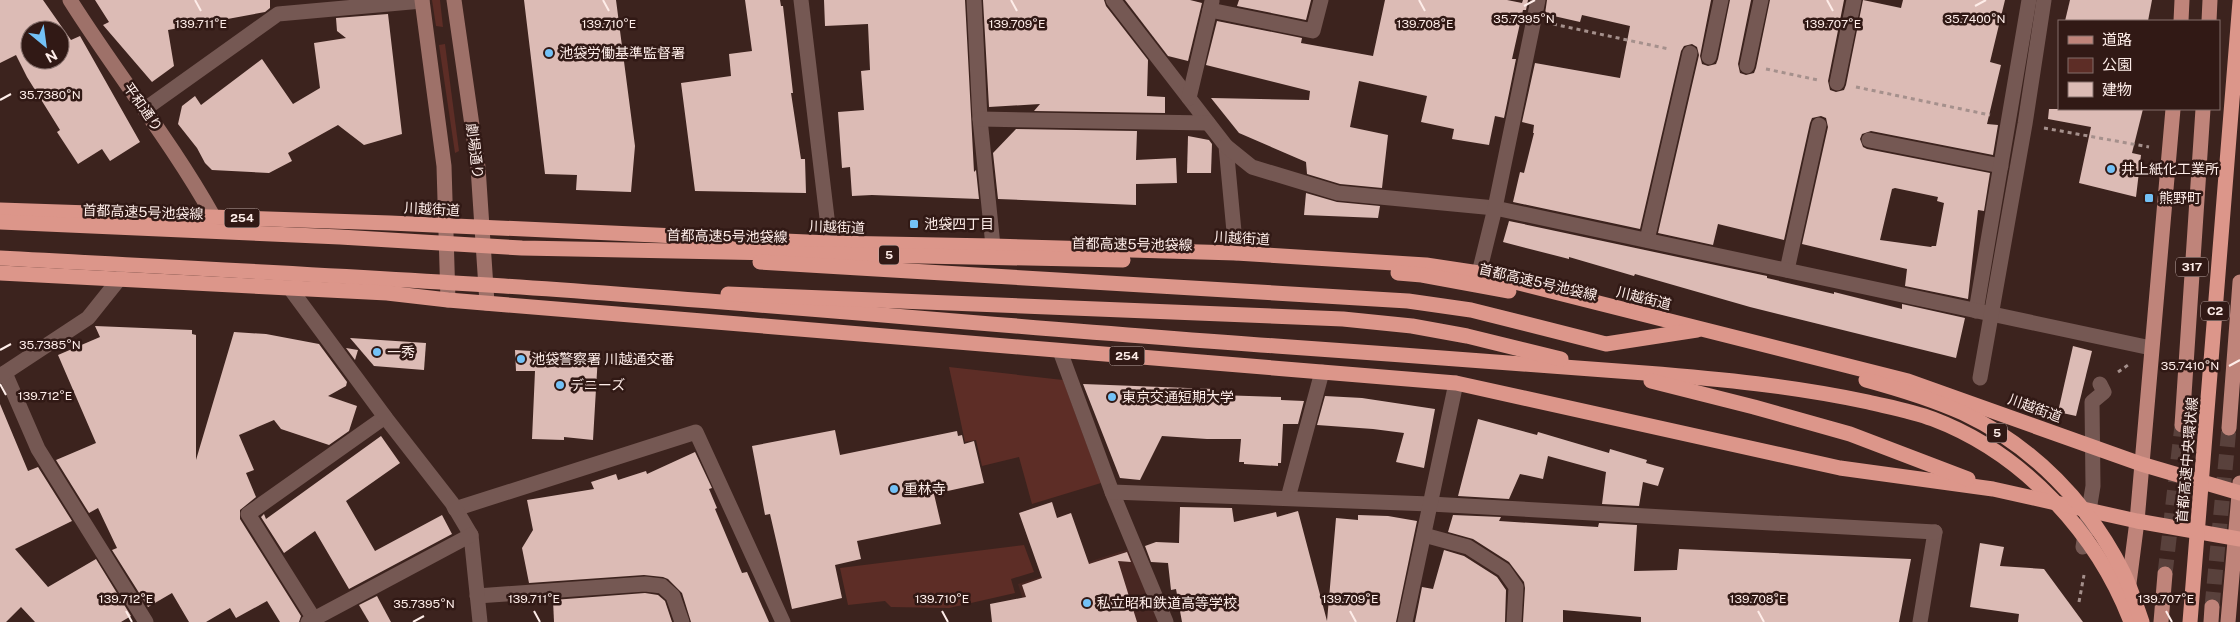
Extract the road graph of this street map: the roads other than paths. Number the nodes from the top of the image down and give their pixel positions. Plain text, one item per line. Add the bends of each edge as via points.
1 (70, 0) edge
2 (422, 0) edge
3 (454, 0) edge
4 (801, 0) edge
5 (974, 0) edge
6 (1114, 0) edge
7 (1320, 0) edge
8 (1538, 0) edge
9 (1721, 0) edge
10 (1761, 0) edge
11 (1854, 0) edge
12 (2029, 0) edge
13 (2044, 0) edge
14 (2182, 0) edge
15 (2210, 0) edge
16 (2240, 1) edge
17 (1211, 5) edge
18 (277, 7) edge
19 (2181, 20) edge
20 (2209, 20) edge
21 (1690, 53) dead end
22 (1709, 58) dead end
23 (1747, 66) dead end
24 (1837, 84) dead end
25 (1189, 98) junction
26 (145, 110) junction
27 (2173, 110) edge
28 (2203, 110) edge
29 (2240, 112) edge
30 (980, 119) junction
31 (1208, 123) junction
32 (1819, 125) dead end
33 (1869, 140) dead end
34 (1226, 146) junction
35 (2001, 166) junction
36 (1495, 208) junction
37 (0, 210) edge
38 (213, 216) junction
39 (0, 222) edge
40 (446, 226) junction
41 (483, 227) junction
42 (1646, 240) junction
43 (830, 244) junction
44 (993, 246) junction
45 (522, 248) junction
46 (1236, 253) junction
47 (0, 258) edge
48 (1787, 270) junction
49 (0, 273) edge
50 (1479, 273) junction
51 (120, 278) junction
52 (2240, 282) edge
53 (504, 286) junction
54 (289, 287) junction
55 (448, 300) junction
56 (487, 303) junction
57 (1976, 311) junction
58 (1992, 314) junction
59 (1703, 329) junction
60 (2151, 348) junction
61 (1060, 351) junction
62 (1322, 372) junction
63 (3, 374) edge
64 (1980, 378) dead end
65 (1456, 383) junction
66 (2100, 384) dead end
67 (385, 418) junction
68 (2182, 425) tunnel mouth
69 (2229, 428) tunnel mouth
70 (2141, 464) junction
71 (1993, 489) junction
72 (2240, 489) edge
73 (1112, 492) junction
74 (1288, 498) junction
75 (1430, 504) junction
76 (455, 509) junction
77 (2137, 521) junction
78 (471, 535) junction
79 (1424, 535) junction
80 (2238, 539) edge
81 (2083, 547) dead end
82 (2165, 574) tunnel mouth
83 (477, 596) junction
84 (311, 620) edge
85 (146, 622) edge
86 (480, 622) edge
87 (682, 622) edge
88 (783, 622) edge
89 (1166, 622) edge
90 (1405, 622) edge
91 (1514, 622) edge
92 (1920, 622) edge
93 (2124, 622) edge
94 (2131, 622) edge
95 (2142, 622) edge
96 (2160, 622) edge
97 (2190, 622) edge
98 (2199, 622) edge
99 (2228, 622) edge

1 - 26 street, 平和通り
2 - 18 street
2 - 40 street via 444,166
3 - 41 street, 劇場通り via 478,167
4 - 43 street
5 - 30 street
6 - 25 street
7 - 17 street via 1314,31
8 - 36 street
9 - 22 street
10 - 23 street
11 - 24 street
12 - 35 street
13 - 58 street
14 - 19 main road
15 - 20 main road
16 - 97 highway, 首都高速中央環状線 / C2
17 - 25 street
18 - 26 street
21 - 42 street
25 - 31 street
26 - 38 street, 平和通り via 193,180
27 - 60 main road, 317
28 - 68 main road, 317
29 - 98 highway, 首都高速中央環状線 / C2
30 - 31 street
30 - 44 street
31 - 34 street
32 - 48 street
33 - 35 street
34 - 36 street via 1252,167 1338,193
34 - 46 street
35 - 57 street
36 - 42 street
36 - 50 street
37 - 38 highway, 川越街道 / 254
38 - 40 highway, 川越街道 / 254
39 - 45 highway, 首都高速5号池袋線 / 5
40 - 41 highway, 川越街道 / 254
40 - 55 street
41 - 43 highway, 川越街道 / 254
41 - 56 street, 劇場通り
42 - 48 street
43 - 44 highway, 川越街道 / 254
44 - 46 highway, 川越街道 / 254
45 - 59 highway via 1408,301 1471,310 1606,344
45 - 95 highway, 首都高速5号池袋線 / 5 via 1155,260 1346,268 1422,275 1493,287 1848,375 1908,392 1966,414 2039,463 2075,499 2116,558
46 - 50 highway, 川越街道 / 254 via 1426,265
47 - 53 highway, 5
48 - 57 street
49 - 51 highway, 254
50 - 59 highway, 川越街道 / 254
51 - 54 highway, 254
51 - 63 street via 88,318
52 - 69 main road
53 - 71 highway via 1343,319 1412,326 1468,336 1754,407 1850,434
53 - 94 highway, 5 via 1063,331 1513,362 1715,379 1841,397 1940,422 2010,463 2042,490 2079,530 2112,580
54 - 55 highway, 254
54 - 67 street
55 - 56 highway, 254
56 - 61 highway, 254
57 - 58 street
58 - 60 street
58 - 64 street
59 - 70 highway, 川越街道 / 254 via 1908,380
60 - 70 main road, 317
61 - 62 highway, 254
61 - 73 street
62 - 65 highway, 254
62 - 74 street
63 - 85 street via 38,449
65 - 71 highway, 254 via 1840,468
65 - 75 street
66 - 81 street via 2104,392 2092,402 2093,486
67 - 76 street
67 - 84 street via 248,514
70 - 72 highway, 川越街道 / 254
70 - 77 main road, 317
71 - 77 highway, 254
72 - 80 main road
73 - 74 street
73 - 89 street
74 - 75 street
75 - 79 street
75 - 92 street via 1935,532
76 - 78 street
76 - 88 street via 696,432
77 - 80 highway, 254
77 - 93 main road, 317
78 - 83 street
78 - 84 street
79 - 90 street
79 - 91 street via 1468,547 1504,570 1516,586
80 - 99 main road
82 - 96 main road
83 - 86 street
83 - 87 street via 645,584 662,586 673,596

